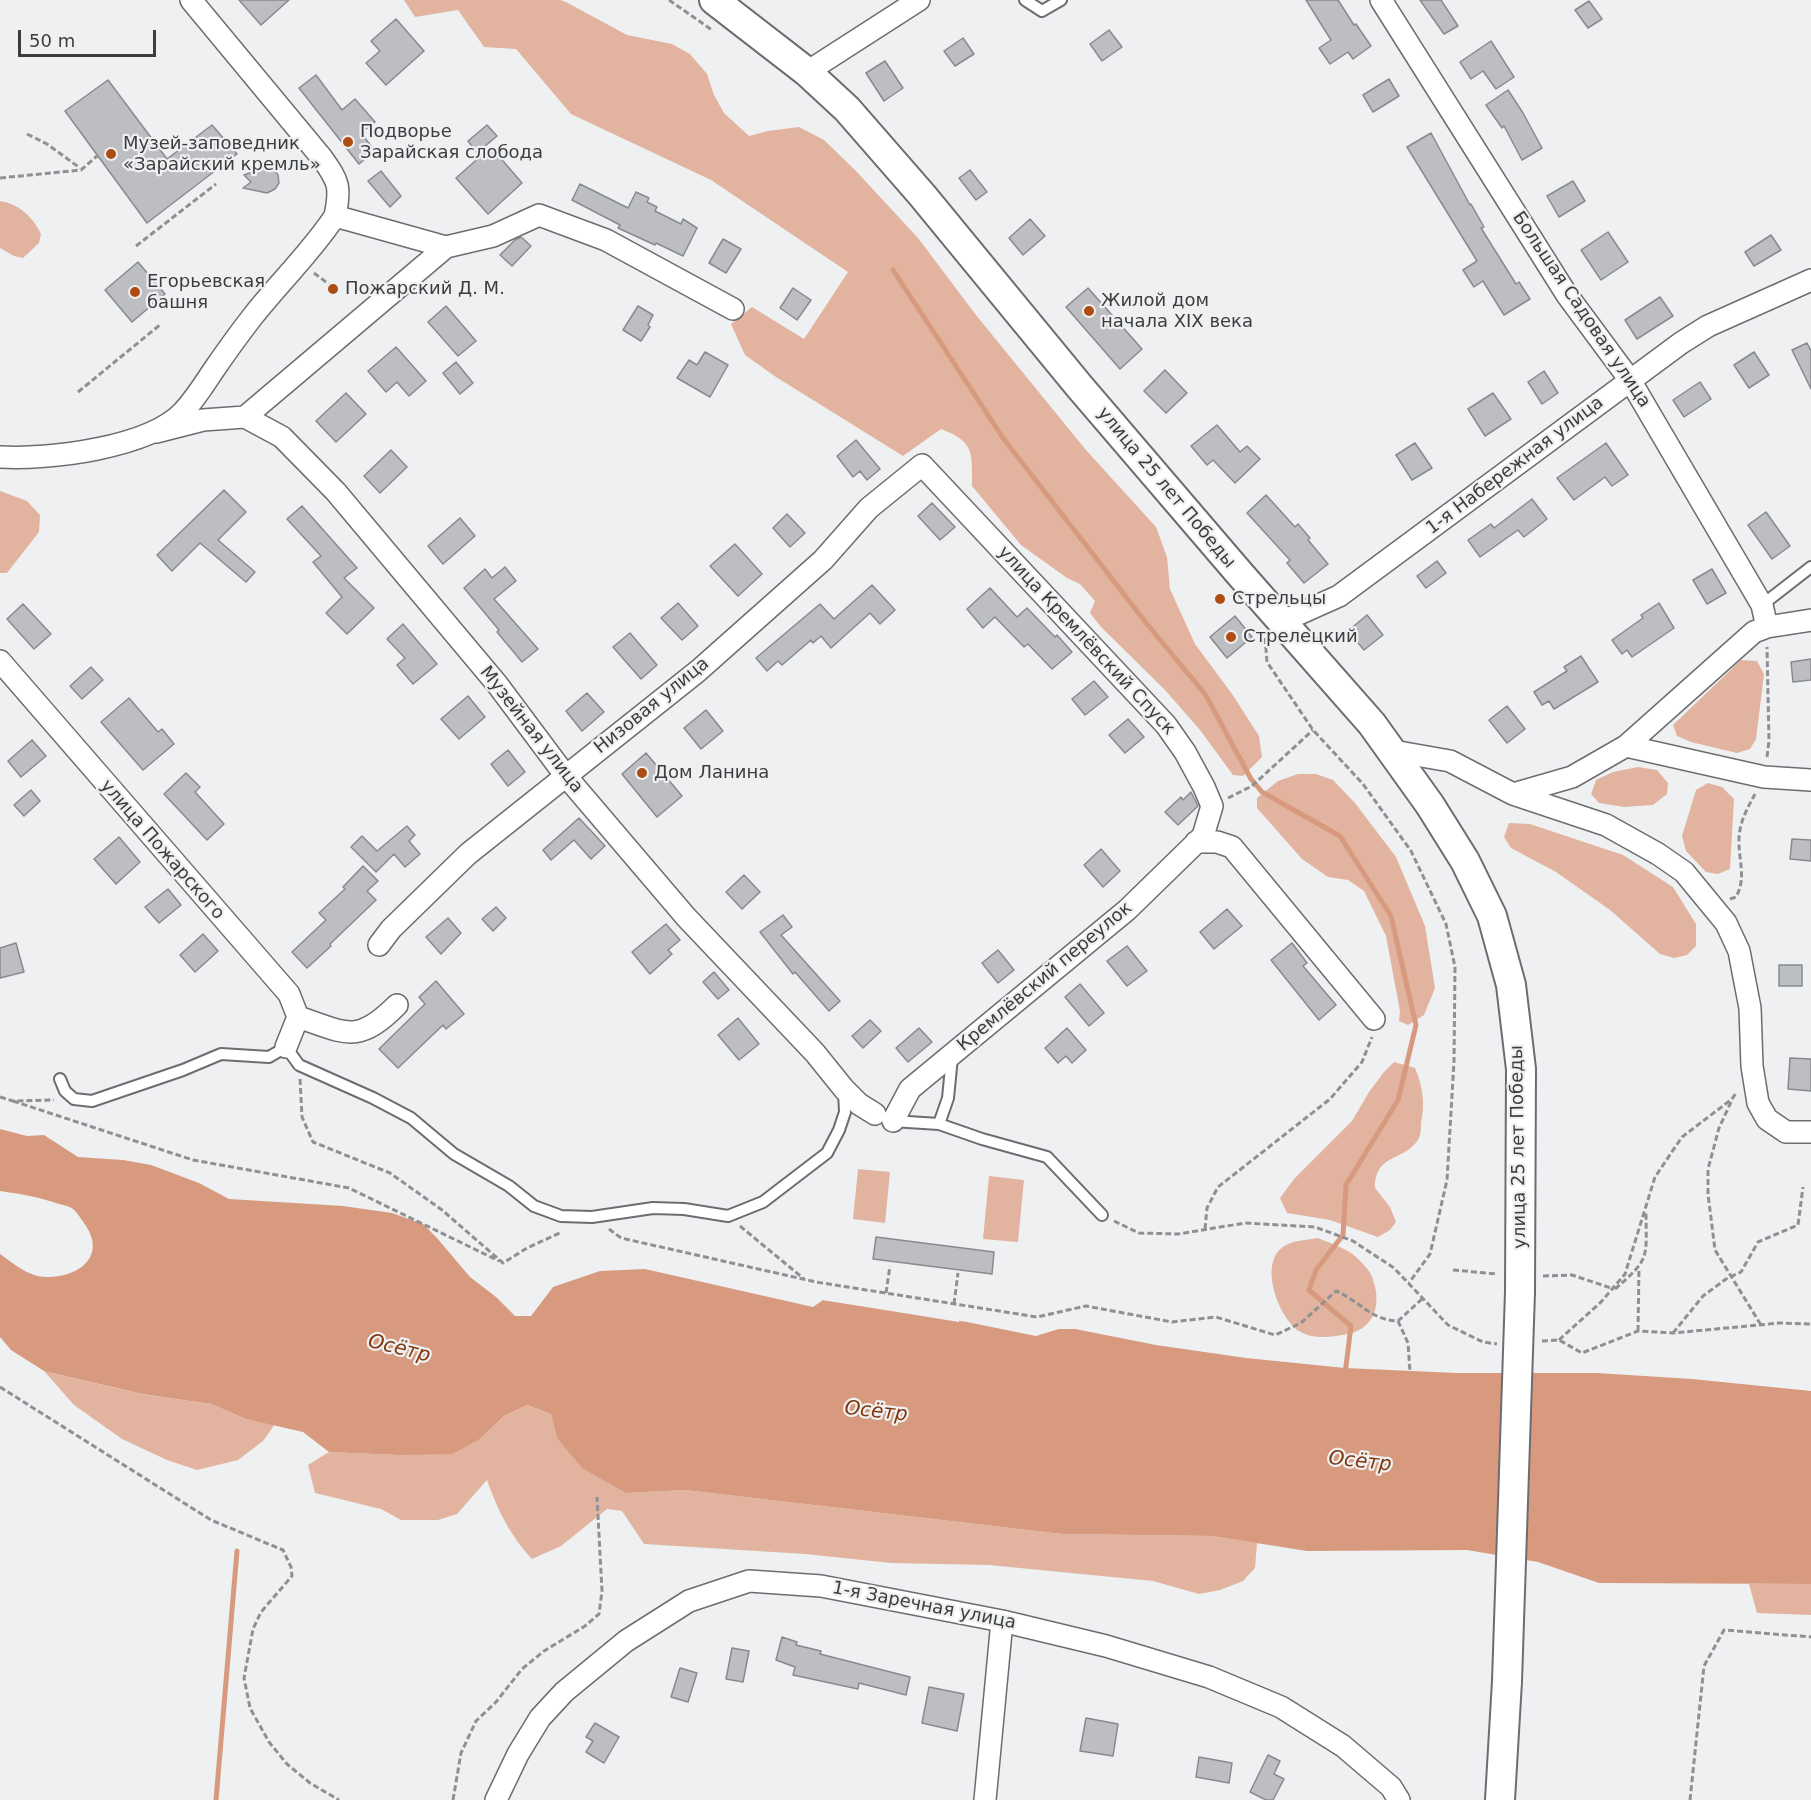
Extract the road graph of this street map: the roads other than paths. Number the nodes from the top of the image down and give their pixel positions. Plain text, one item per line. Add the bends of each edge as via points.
1 (191, 0) edge
2 (714, 0) edge
3 (919, 0) edge
4 (1025, 0) edge
5 (1061, 0) edge
6 (1381, 0) edge
7 (807, 72) junction
8 (334, 216) junction
9 (446, 247) junction
10 (1811, 280) edge
11 (733, 309) dead end
12 (1630, 380) junction
13 (245, 417) junction
14 (156, 432) junction
15 (0, 457) edge
16 (922, 465) joint
17 (1811, 567) edge
18 (1762, 605) junction
19 (1278, 615) junction
20 (1811, 620) edge
21 (1760, 629) junction
22 (0, 661) edge
23 (1626, 746) junction
24 (1393, 751) junction
25 (566, 775) junction
26 (1811, 780) edge
27 (1513, 794) junction
28 (1199, 839) junction
29 (378, 945) dead end
30 (397, 1005) dead end
31 (298, 1017) junction
32 (1374, 1026) road end
33 (286, 1047) junction
34 (952, 1054) junction
35 (60, 1079) dead end
36 (844, 1089) junction
37 (884, 1118) junction
38 (939, 1124) junction
39 (1811, 1132) edge
40 (1102, 1215) road end
41 (1002, 1621) junction
42 (496, 1800) edge
43 (985, 1800) edge
44 (1399, 1800) edge
45 (1500, 1800) edge

1 - 8 street via 337,179 339,197
2 - 7 main road, улица 25 лет Победы
3 - 7 street
4 - 5 lane via 1042,11
6 - 12 street, Большая Садовая улица via 1567,295
7 - 19 main road, улица 25 лет Победы via 847,109 922,195 1079,386
8 - 9 street
8 - 14 street via 244,327 200,393 181,414
9 - 11 street via 493,236 539,215 606,240
9 - 13 street
10 - 12 street, 1-я Набережная улица via 1708,326
12 - 18 street, Большая Садовая улица
12 - 19 street, 1-я Набережная улица via 1339,596
13 - 14 street via 203,420
13 - 25 street, Музейная улица via 282,437 336,492 496,684
14 - 15 street via 55,456
16 - 25 street, Низовая улица via 869,508 823,560 698,671
16 - 28 street, улица Кремлёвский Спуск via 1166,725 1185,752 1212,806
17 - 18 lane
18 - 21 street, Большая Садовая улица
19 - 24 main road, улица 25 лет Победы
20 - 21 street
21 - 23 street
22 - 31 street, улица Пожарского via 289,994
23 - 26 street via 1764,777
23 - 27 street via 1572,777
24 - 27 street via 1450,761
24 - 45 main road, улица 25 лет Победы, bridge via 1465,861 1492,916 1511,985 1521,1069 1520,1284
25 - 29 street, Низовая улица via 468,854
25 - 36 street, Музейная улица via 686,917
27 - 39 street via 1606,825 1684,872 1726,923 1739,951 1750,1008 1758,1103 1767,1119 1786,1132
28 - 32 street via 1232,847
28 - 34 street, Кремлёвский переулок via 1127,910
30 - 31 street via 365,1031 344,1033
31 - 33 street
33 - 35 lane via 269,1057 221,1054 92,1101 74,1099
33 - 36 lane via 299,1065 411,1118 453,1154 509,1186 534,1206 561,1216 592,1217 652,1208 728,1216 763,1202 827,1154 845,1112
34 - 37 street, Кремлёвский переулок via 910,1089
34 - 38 lane via 948,1098
36 - 37 street, Музейная улица via 859,1104
37 - 38 lane
38 - 40 lane via 1047,1156
41 - 42 street, 1-я Заречная улица via 821,1586 749,1581 689,1600 626,1641 564,1692 540,1718
41 - 43 street
41 - 44 street, 1-я Заречная улица via 1106,1646 1209,1677 1281,1707 1343,1746 1391,1787

